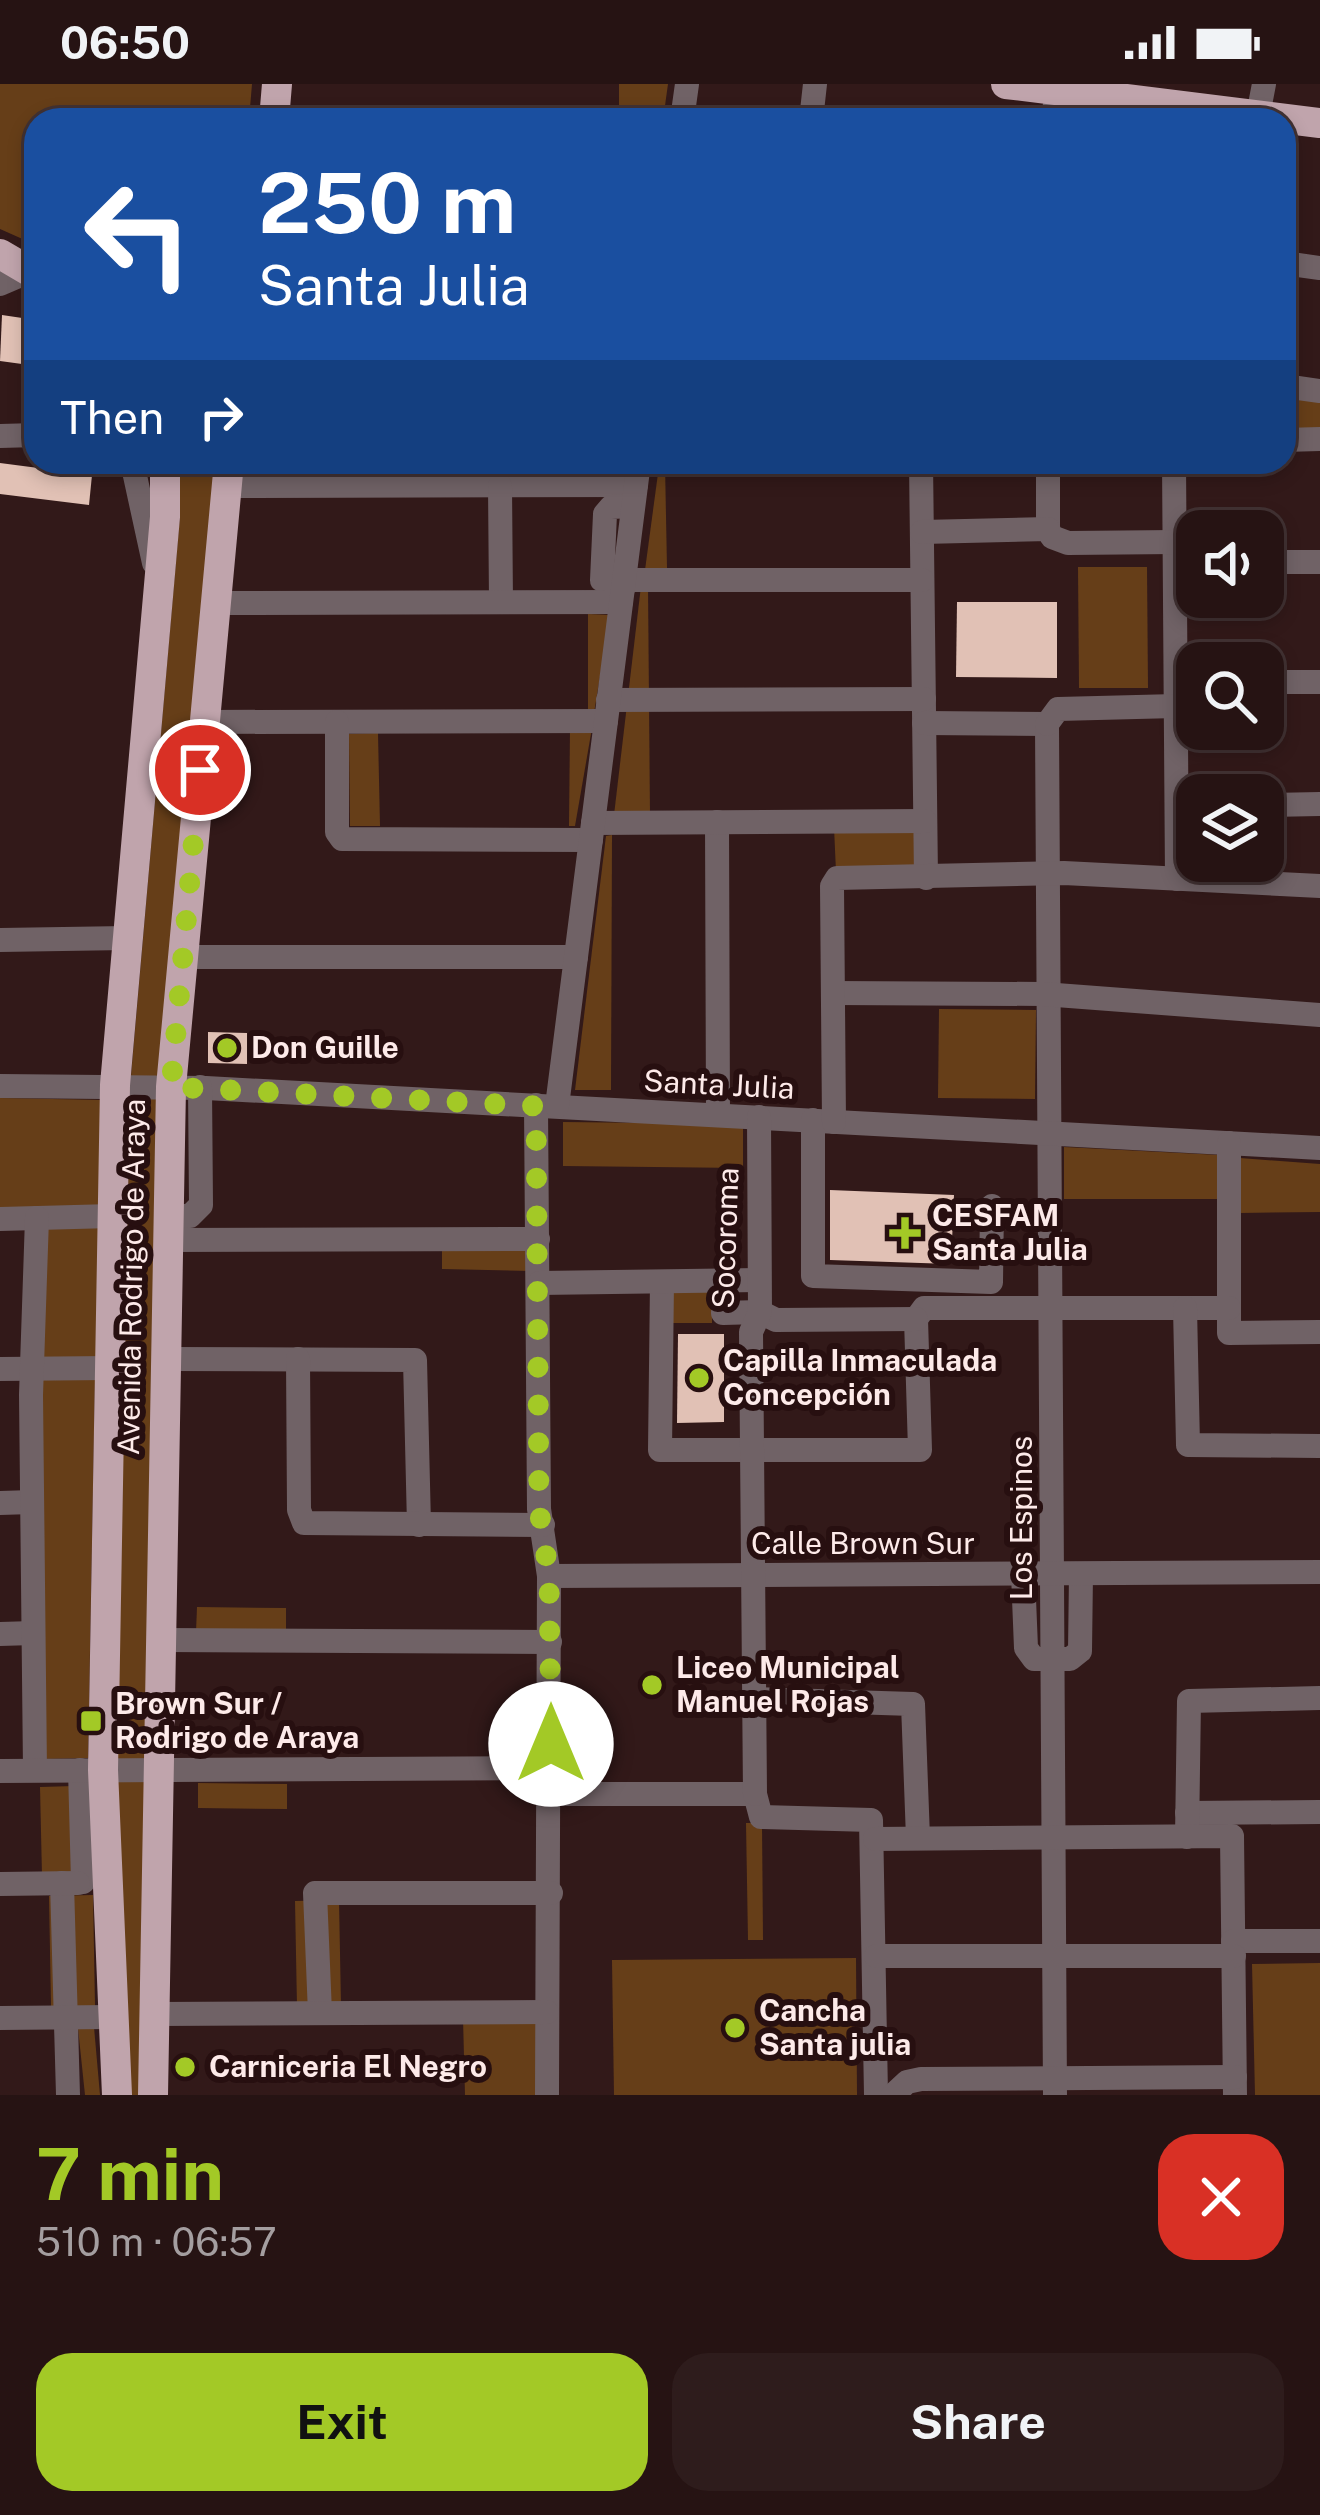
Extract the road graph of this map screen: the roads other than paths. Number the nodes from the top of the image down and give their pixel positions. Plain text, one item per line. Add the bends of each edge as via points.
1 (1006, 84) edge
2 (1056, 98) edge
3 (1261, 99) edge
4 (0, 254) edge
5 (21, 277) edge
6 (134, 474) edge
7 (163, 474) edge
8 (228, 474) edge
9 (921, 474) edge
10 (1048, 474) edge
11 (1175, 474) edge
12 (636, 484) edge
13 (500, 486) junction
14 (1178, 510) edge
15 (1048, 529) junction
16 (922, 532) junction
17 (1176, 555) edge
18 (1284, 562) edge
19 (1320, 562) edge
20 (922, 580) junction
21 (622, 590) junction
22 (158, 596) junction
23 (501, 602) junction
24 (216, 603) junction
25 (1284, 682) edge
26 (1320, 682) edge
27 (1176, 692) edge
28 (607, 711) junction
29 (924, 711) junction
30 (205, 722) junction
31 (337, 722) junction
32 (1047, 724) junction
33 (1320, 804) edge
34 (1284, 805) edge
35 (926, 821) junction
36 (717, 822) junction
37 (592, 831) junction
38 (1048, 875) junction
39 (926, 878) junction
40 (1176, 879) edge
41 (1238, 882) edge
42 (1320, 886) edge
43 (126, 938) junction
44 (0, 940) edge
45 (183, 957) junction
46 (576, 957) junction
47 (833, 993) junction
48 (1049, 998) junction
49 (1320, 1016) edge
50 (115, 1085) junction
51 (0, 1086) edge
52 (185, 1087) junction
53 (546, 1106) junction
54 (718, 1115) junction
55 (759, 1117) junction
56 (823, 1121) junction
57 (1050, 1133) junction
58 (1229, 1143) junction
59 (1320, 1148) edge
60 (992, 1207) dead end
61 (112, 1216) junction
62 (0, 1220) edge
63 (38, 1227) junction
64 (169, 1228) junction
65 (0, 1235) edge
66 (538, 1239) junction
67 (759, 1280) junction
68 (662, 1282) junction
69 (538, 1283) junction
70 (1051, 1307) junction
71 (1185, 1308) junction
72 (760, 1312) junction
73 (723, 1313) dead end
74 (916, 1319) junction
75 (1229, 1320) junction
76 (1320, 1332) edge
77 (167, 1359) junction
78 (298, 1359) junction
79 (110, 1368) junction
80 (32, 1369) junction
81 (0, 1370) edge
82 (1320, 1446) edge
83 (752, 1450) junction
84 (32, 1502) junction
85 (0, 1503) edge
86 (419, 1525) junction
87 (543, 1525) junction
88 (1320, 1573) edge
89 (1023, 1574) junction
90 (1052, 1574) junction
91 (1081, 1574) junction
92 (753, 1575) junction
93 (549, 1576) junction
94 (0, 1634) edge
95 (33, 1634) junction
96 (164, 1640) junction
97 (550, 1642) junction
98 (1053, 1660) junction
99 (1320, 1698) edge
100 (754, 1700) junction
101 (162, 1769) junction
102 (34, 1770) junction
103 (92, 1770) junction
104 (0, 1771) edge
105 (551, 1781) junction
106 (755, 1794) junction
107 (1320, 1812) edge
108 (1187, 1825) junction
109 (1054, 1837) junction
110 (918, 1838) junction
111 (875, 1839) junction
112 (83, 1882) junction
113 (0, 1884) edge
114 (550, 1893) junction
115 (1320, 1941) edge
116 (1233, 1948) junction
117 (875, 1956) junction
118 (1054, 1956) junction
119 (547, 2012) junction
120 (320, 2013) junction
121 (157, 2014) junction
122 (64, 2017) junction
123 (111, 2017) junction
124 (0, 2018) edge
125 (1187, 2086) edge
126 (1235, 2086) edge
127 (921, 2087) edge
128 (1055, 2087) edge
129 (68, 2095) edge
130 (116, 2095) edge
131 (153, 2095) edge
132 (547, 2095) edge
133 (876, 2095) edge
134 (893, 2095) edge

1 - 2 main road
2 - 3 main road
4 - 5 main road
6 - 22 street
7 - 22 main road, Avenida Rodrigo de Araya
8 - 13 street
8 - 24 main road, Avenida Rodrigo de Araya
9 - 16 street
10 - 15 street
11 - 14 street
12 - 13 street
12 - 21 street
13 - 23 street
15 - 16 street
15 - 17 street via 1068,543
16 - 20 street
18 - 19 street
20 - 21 street
20 - 29 street
21 - 23 street
21 - 28 street
22 - 43 main road, Avenida Rodrigo de Araya
23 - 24 street
24 - 30 main road, Avenida Rodrigo de Araya
25 - 26 street
27 - 32 street via 1058,709
28 - 29 street
28 - 31 street
28 - 37 street
29 - 32 street
29 - 35 street
30 - 31 street
30 - 45 main road, Avenida Rodrigo de Araya
31 - 37 street via 342,839
32 - 38 street, Los Espinos
33 - 34 street
35 - 36 street
35 - 39 street
36 - 37 street
36 - 54 street
37 - 46 street
38 - 39 street
38 - 40 street
38 - 48 street, Los Espinos
39 - 47 street via 834,880
41 - 42 street
43 - 44 street
43 - 50 main road, Avenida Rodrigo de Araya
45 - 46 street
45 - 52 main road, Avenida Rodrigo de Araya
46 - 53 street
47 - 48 street
47 - 56 street
48 - 49 street
48 - 57 street, Los Espinos
50 - 51 street, Santa Julia
50 - 52 street, Santa Julia
50 - 61 main road, Avenida Rodrigo de Araya
52 - 53 street, Santa Julia
52 - 64 main road, Avenida Rodrigo de Araya
53 - 54 street, Santa Julia
53 - 66 street
54 - 55 street, Santa Julia
55 - 56 street, Santa Julia
55 - 67 street, Socoroma
56 - 57 street, Santa Julia
56 - 60 street via 813,1276 991,1282
57 - 58 street, Santa Julia
57 - 70 street, Los Espinos
58 - 59 street, Santa Julia
58 - 75 street
61 - 63 street
61 - 79 main road, Avenida Rodrigo de Araya
62 - 63 street
63 - 65 street
63 - 80 street
64 - 66 street
64 - 77 main road, Avenida Rodrigo de Araya
66 - 69 street
67 - 68 street
67 - 72 street, Socoroma
68 - 69 street
68 - 83 street via 660,1450
69 - 87 street
70 - 71 street
70 - 74 street via 924,1308
70 - 90 street, Los Espinos
71 - 75 street
71 - 82 street via 1188,1444
72 - 73 street
72 - 74 street via 776,1320
72 - 83 street, Socoroma via 752,1332
74 - 83 street via 920,1450
75 - 76 street
77 - 78 street
77 - 96 main road, Avenida Rodrigo de Araya
78 - 86 street via 301,1520
78 - 86 street via 415,1360
79 - 80 street
79 - 103 main road, Avenida Rodrigo de Araya
80 - 81 street
80 - 84 street
83 - 92 street, Socoroma
84 - 85 street
84 - 95 street
86 - 87 street
87 - 93 street
88 - 91 street, Calle Brown Sur
89 - 90 street, Calle Brown Sur
89 - 92 street, Calle Brown Sur
89 - 98 street via 1026,1648 1034,1659
90 - 91 street, Calle Brown Sur
90 - 98 street, Los Espinos
91 - 98 street via 1080,1651
92 - 93 street, Calle Brown Sur
92 - 100 street, Socoroma
93 - 97 street
94 - 95 street
95 - 102 street
96 - 97 street
96 - 101 main road, Avenida Rodrigo de Araya
97 - 105 street
98 - 109 street, Los Espinos
99 - 108 street via 1189,1701
100 - 106 street, Socoroma
100 - 110 street via 913,1704
101 - 103 street
101 - 105 street
101 - 121 main road, Avenida Rodrigo de Araya
102 - 103 street
102 - 104 street
103 - 112 main road, Avenida Rodrigo de Araya
105 - 106 street
105 - 114 street
106 - 111 street via 761,1817 867,1817
107 - 108 street
108 - 109 street
108 - 116 street via 1232,1836
109 - 110 street
109 - 118 street, Los Espinos
110 - 111 street
111 - 117 street
112 - 113 street
112 - 122 street
112 - 123 main road, Avenida Rodrigo de Araya
114 - 119 street
114 - 120 street via 315,1893
115 - 116 street
116 - 118 street
116 - 126 street
117 - 118 street
117 - 133 street
118 - 128 street, Los Espinos
119 - 120 street
119 - 132 street
120 - 121 street
121 - 131 main road, Avenida Rodrigo de Araya
122 - 123 street
122 - 124 street
122 - 129 street
123 - 130 main road, Avenida Rodrigo de Araya
125 - 126 street
125 - 128 street
127 - 128 street
127 - 134 street via 908,2082

